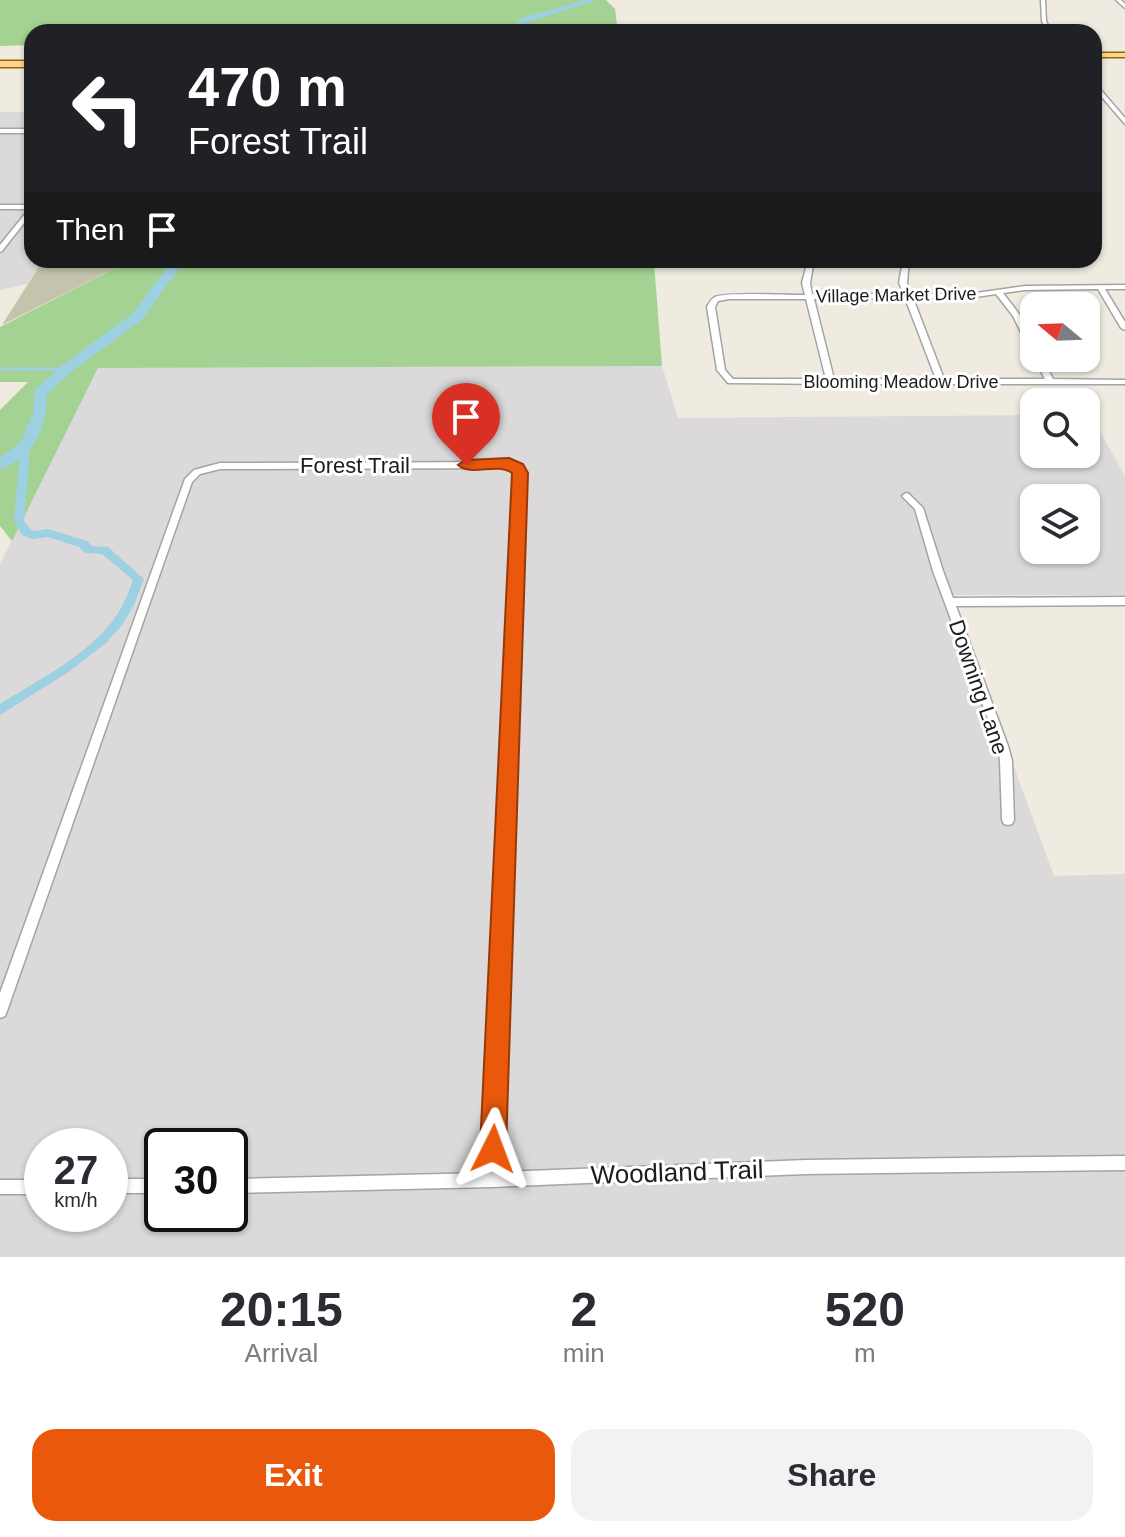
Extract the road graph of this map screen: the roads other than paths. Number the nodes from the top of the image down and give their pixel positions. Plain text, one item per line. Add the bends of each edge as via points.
1 (1043, 0) edge
2 (1118, 0) edge
3 (1125, 7) edge
4 (1045, 24) edge
5 (1102, 46) edge
6 (1125, 47) edge
7 (0, 54) edge
8 (24, 54) edge
9 (1102, 55) edge
10 (1125, 55) edge
11 (0, 64) edge
12 (24, 64) edge
13 (1102, 94) edge
14 (1125, 122) edge
15 (4, 131) edge
16 (0, 140) edge
17 (0, 207) edge
18 (24, 208) edge
19 (24, 218) edge
20 (0, 250) edge
21 (808, 268) edge
22 (904, 268) edge
23 (1100, 287) junction
24 (1125, 287) edge
25 (998, 292) junction
26 (809, 296) junction
27 (908, 296) junction
28 (1020, 323) edge
29 (1125, 328) edge
30 (1045, 372) edge
31 (726, 379) joint
32 (1050, 381) junction
33 (831, 382) junction
34 (941, 382) junction
35 (1125, 382) edge
36 (906, 496) dead end
37 (1125, 601) edge
38 (949, 602) junction
39 (1008, 820) dead end
40 (0, 1011) edge
41 (1125, 1163) edge
42 (492, 1180) junction
43 (248, 1186) edge
44 (0, 1187) edge
45 (24, 1187) edge

1 - 4 street
2 - 3 street
5 - 6 main road
7 - 8 main road
9 - 10 main road
11 - 12 main road
13 - 14 street
15 - 16 street
17 - 18 street
19 - 20 street
21 - 26 street
22 - 27 street
23 - 24 street, Village Market Drive
23 - 25 street, Village Market Drive
23 - 29 street
25 - 27 street, Village Market Drive
25 - 28 street
26 - 27 street, Village Market Drive
26 - 31 street, Village Market Drive via 715,299 711,307
26 - 33 street
27 - 34 street
30 - 32 street
31 - 33 street, Blooming Meadow Drive
32 - 34 street, Blooming Meadow Drive
32 - 35 street, Blooming Meadow Drive
33 - 34 street, Blooming Meadow Drive
36 - 38 street, Downing Lane via 919,508
37 - 38 street, Downing Lane
38 - 39 street, Downing Lane via 1003,746
40 - 42 street, Forest Trail via 191,476 220,466 514,465 521,494
41 - 42 street, Woodland Trail via 806,1167
42 - 43 street, Woodland Trail
44 - 45 street

